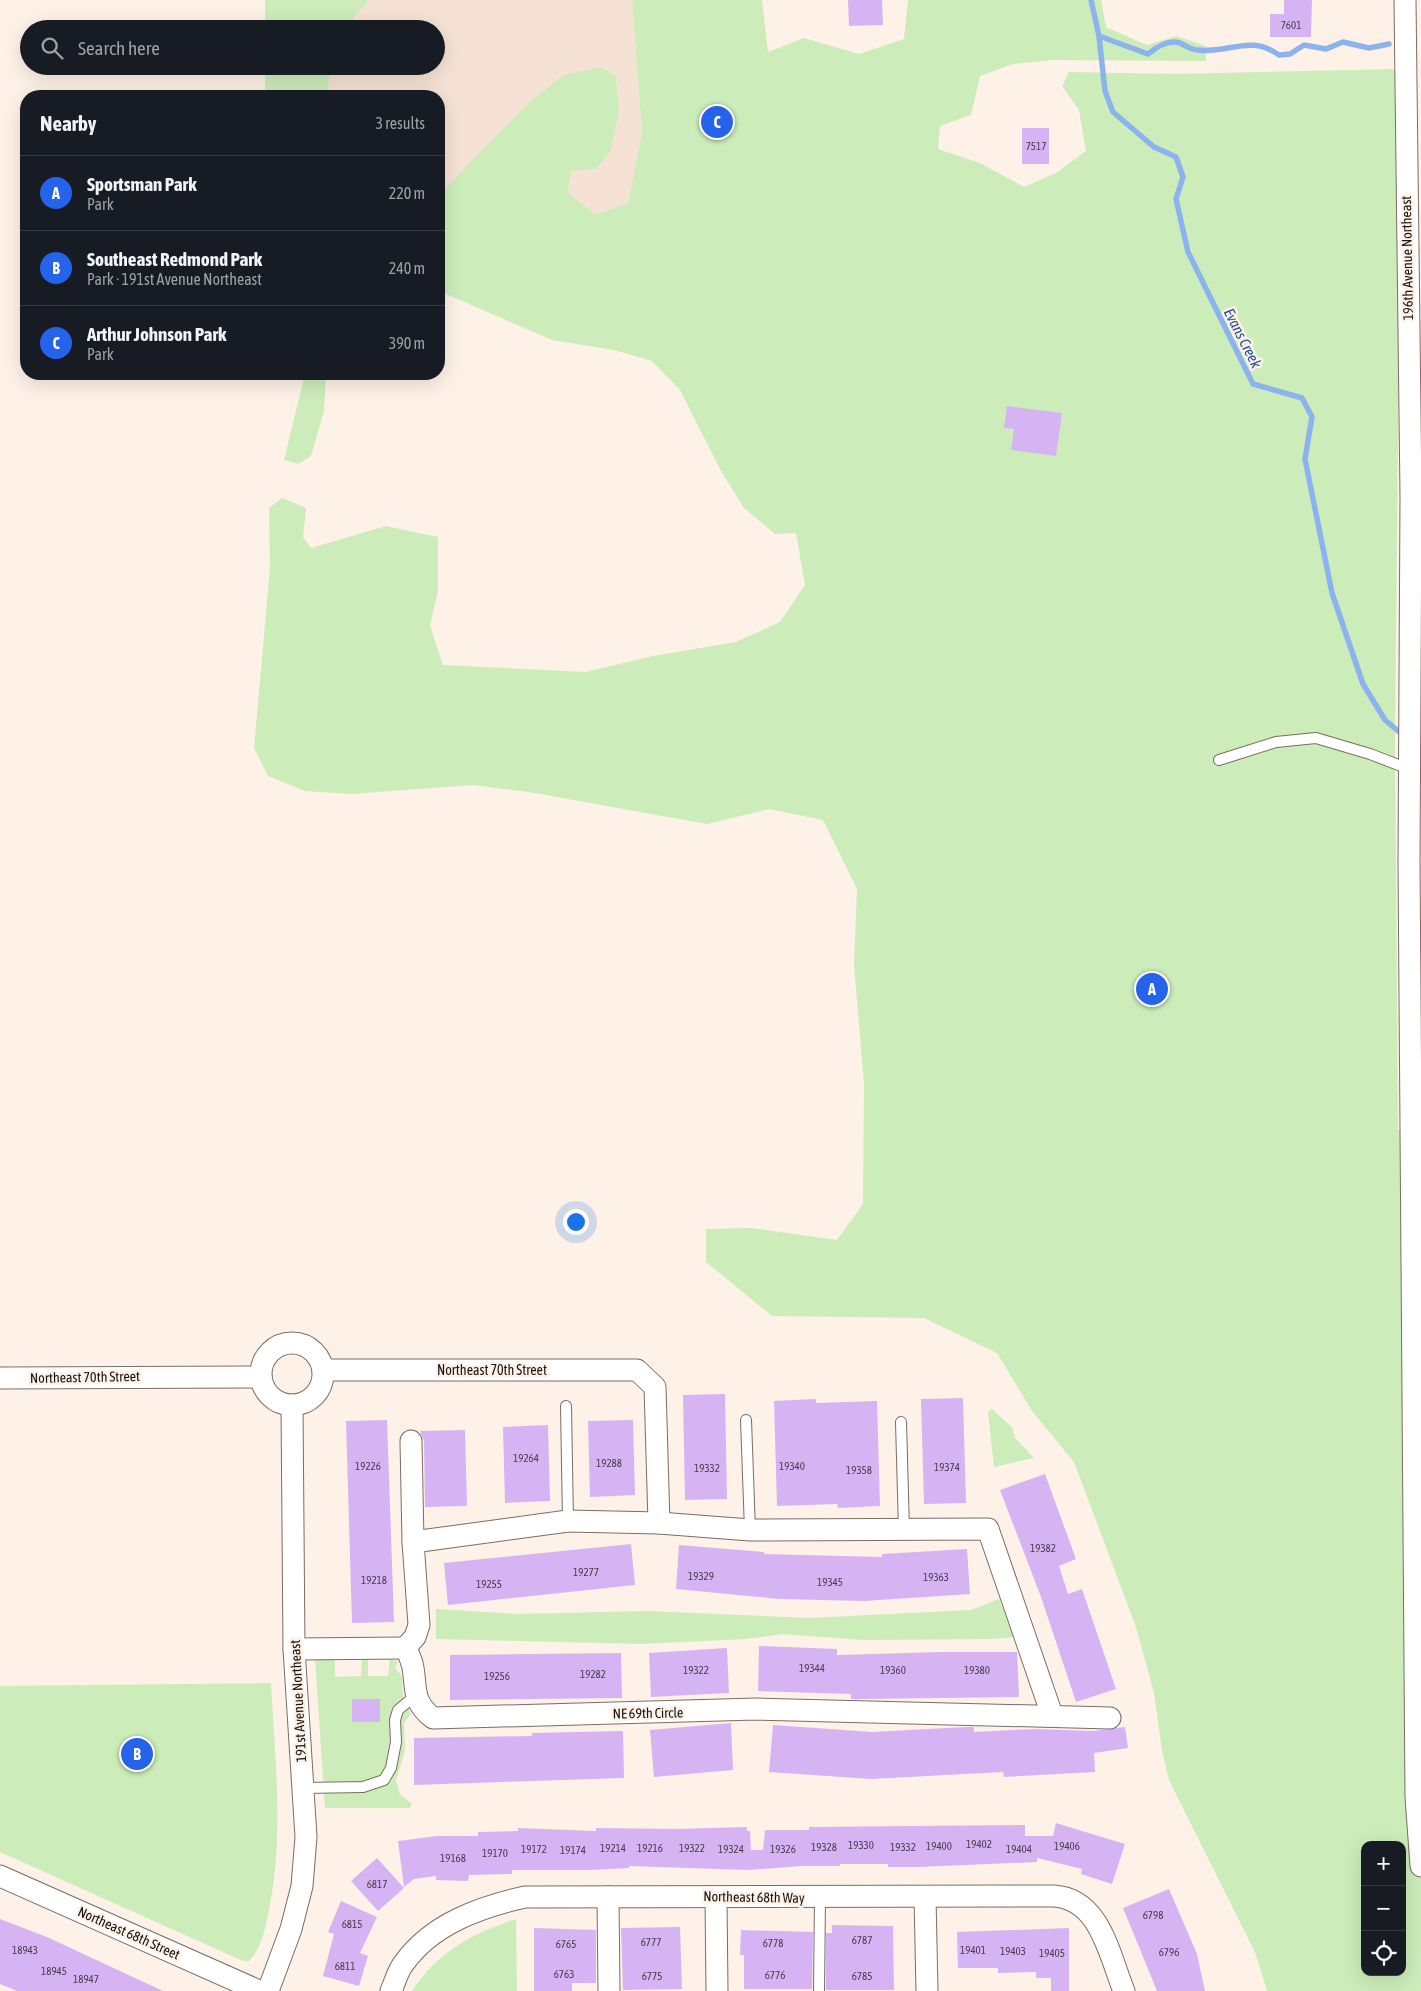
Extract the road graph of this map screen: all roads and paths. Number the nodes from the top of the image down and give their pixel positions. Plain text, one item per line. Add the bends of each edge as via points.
1 (1405, 0) edge
2 (1219, 760) dead end
3 (1410, 764) junction
4 (322, 1370) junction
5 (261, 1377) junction
6 (0, 1378) edge
7 (292, 1405) junction
8 (566, 1406) dead end
9 (746, 1420) dead end
10 (901, 1422) dead end
11 (411, 1442) dead end
12 (568, 1521) junction
13 (659, 1523) junction
14 (750, 1530) junction
15 (904, 1530) junction
16 (413, 1542) junction
17 (405, 1648) junction
18 (294, 1649) junction
19 (416, 1695) junction
20 (1052, 1715) junction
21 (1110, 1718) dead end
22 (303, 1788) junction
23 (1421, 1866) edge
24 (0, 1876) edge
25 (608, 1897) junction
26 (716, 1897) junction
27 (925, 1897) junction
28 (820, 1898) junction
29 (259, 1991) edge
30 (268, 1991) edge
31 (391, 1991) edge
32 (610, 1991) edge
33 (717, 1991) edge
34 (819, 1991) edge
35 (927, 1991) edge
36 (1124, 1991) edge

1 - 3 street, 196th Avenue Northeast via 1411,497
2 - 3 lane via 1276,742 1316,738
3 - 23 street, 196th Avenue Northeast via 1416,1788
4 - 5 street via 320,1361 309,1348 292,1343 269,1353 264,1360
4 - 7 street via 320,1387 315,1394 301,1404
4 - 13 street, Northeast 70th Street via 638,1370 655,1386
5 - 6 street, Northeast 70th Street
5 - 7 street via 262,1385 271,1397
7 - 18 street, 191st Avenue Northeast
8 - 12 lane
9 - 14 lane
10 - 15 lane
11 - 16 street
12 - 13 street
12 - 16 street
13 - 14 street
14 - 15 street
15 - 20 street via 988,1528
16 - 17 street via 418,1625 415,1637
17 - 18 street
17 - 19 street, NE 69th Circle via 414,1666
18 - 22 street, 191st Avenue Northeast
19 - 20 street, NE 69th Circle via 421,1709 433,1718 756,1710
19 - 22 lane via 398,1710 393,1760 384,1780 363,1786
20 - 21 street, NE 69th Circle
22 - 30 street, 191st Avenue Northeast via 306,1837 302,1886 291,1929
24 - 29 street, Northeast 68th Street
25 - 26 street, Northeast 68th Way
25 - 31 street, Northeast 68th Way via 525,1897 491,1905 428,1935 403,1964
25 - 32 street
26 - 28 street, Northeast 68th Way
26 - 33 street
27 - 28 street, Northeast 68th Way
27 - 35 street
27 - 36 street, Northeast 68th Way via 1067,1897 1085,1907 1096,1920
28 - 34 lane

